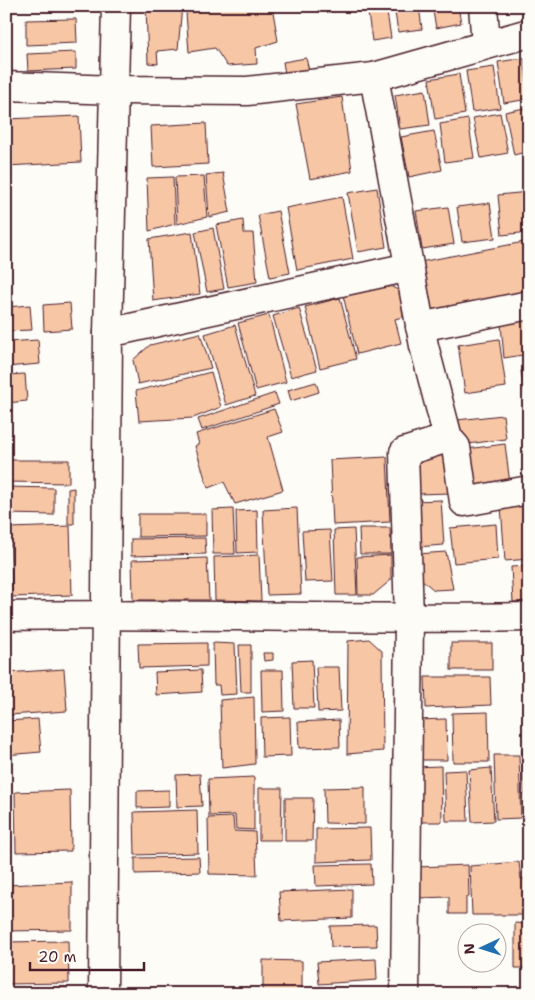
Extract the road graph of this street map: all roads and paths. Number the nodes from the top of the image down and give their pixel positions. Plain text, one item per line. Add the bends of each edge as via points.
1 (116, 6) edge
2 (483, 6) edge
3 (529, 33) edge
4 (486, 45) junction
5 (374, 77) junction
6 (6, 86) edge
7 (115, 90) junction
8 (408, 267) junction
9 (529, 305) edge
10 (420, 327) junction
11 (108, 333) junction
12 (448, 438) junction
13 (529, 490) edge
14 (107, 614) junction
15 (6, 616) edge
16 (529, 617) edge
17 (409, 619) junction
18 (103, 994) edge
19 (405, 994) edge

1 - 7 street
2 - 4 street
3 - 4 street
4 - 5 street
5 - 7 street via 247,91
5 - 8 street
6 - 7 street
7 - 11 street
8 - 10 street
8 - 11 street
9 - 10 street
10 - 12 street
11 - 14 street
12 - 13 street via 456,447 464,502
12 - 17 street via 404,452
14 - 15 street
14 - 17 street
14 - 18 street
16 - 17 street
17 - 19 street

